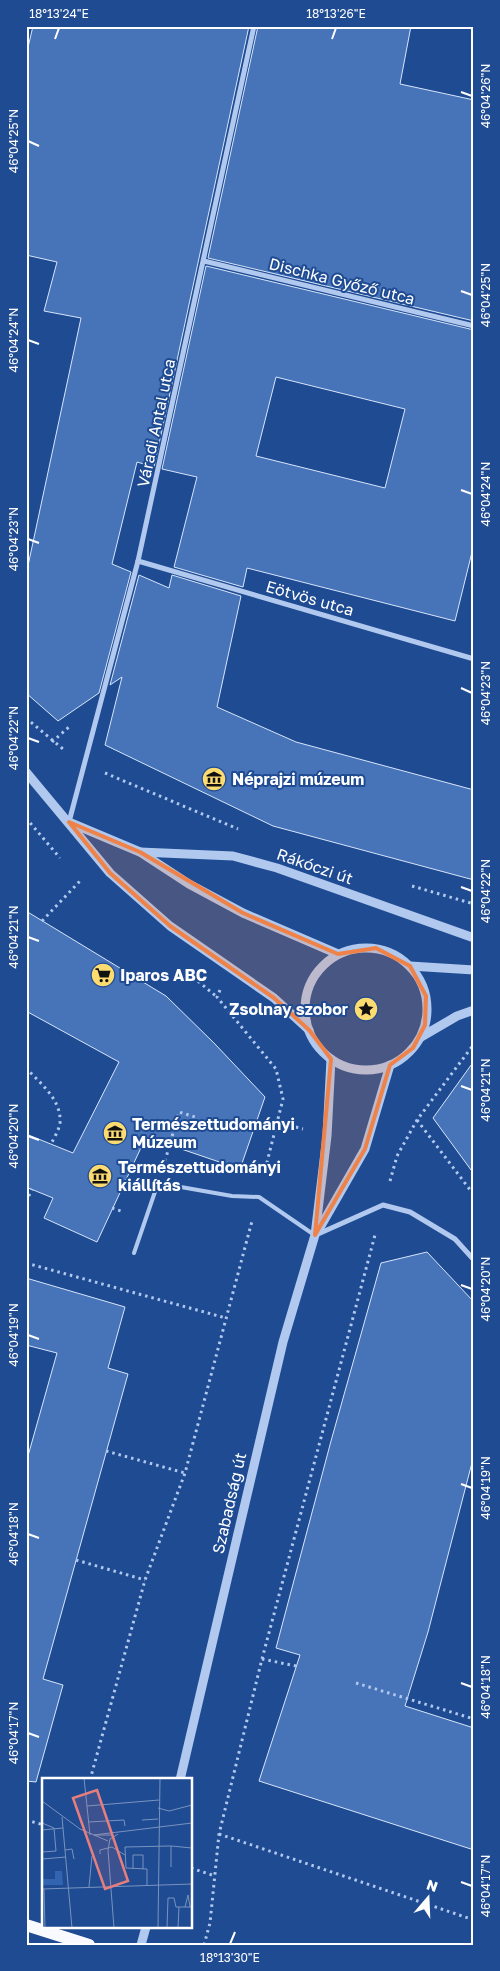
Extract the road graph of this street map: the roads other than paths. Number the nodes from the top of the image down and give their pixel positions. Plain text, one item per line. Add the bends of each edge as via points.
1 (254, 26) edge
2 (204, 261) junction
3 (474, 326) edge
4 (138, 561) junction
5 (474, 659) edge
6 (26, 772) edge
7 (69, 822) junction
8 (140, 852) junction
9 (474, 938) edge
10 (338, 954) junction
11 (410, 966) junction
12 (474, 970) edge
13 (474, 1010) edge
14 (309, 1030) junction
15 (421, 1037) junction
16 (331, 1059) junction
17 (390, 1065) junction
18 (315, 1235) junction
19 (134, 1253) dead end
20 (474, 1260) edge
21 (180, 1778) edge
22 (26, 1925) edge
23 (146, 1928) edge
24 (89, 1945) edge
25 (142, 1945) edge

1 - 2 street, Váradi Antal utca
2 - 3 street, Dischka Győző utca
2 - 4 street, Váradi Antal utca
4 - 5 street, Eötvös utca
4 - 7 street, Váradi Antal utca
6 - 7 street, Rákóczi út
7 - 8 street, Rákóczi út
7 - 14 street, Rákóczi út via 110,873 170,926 274,998
8 - 9 street, Rákóczi út via 242,858
8 - 10 street, Rákóczi út via 189,884 244,913
10 - 11 street via 357,948 376,948 394,954
10 - 14 street via 324,964 309,986 305,1004
11 - 12 street
11 - 15 street via 426,996 428,1012
13 - 15 street
14 - 16 street
15 - 17 street via 408,1053
16 - 17 street via 361,1069
16 - 18 street, Szabadság út
17 - 18 street, Szabadság út via 365,1149
18 - 19 lane via 259,1196 232,1196 158,1183
18 - 20 street via 383,1205 410,1212 455,1239
18 - 21 street, Szabadság út via 282,1342
22 - 24 main road
23 - 25 street

